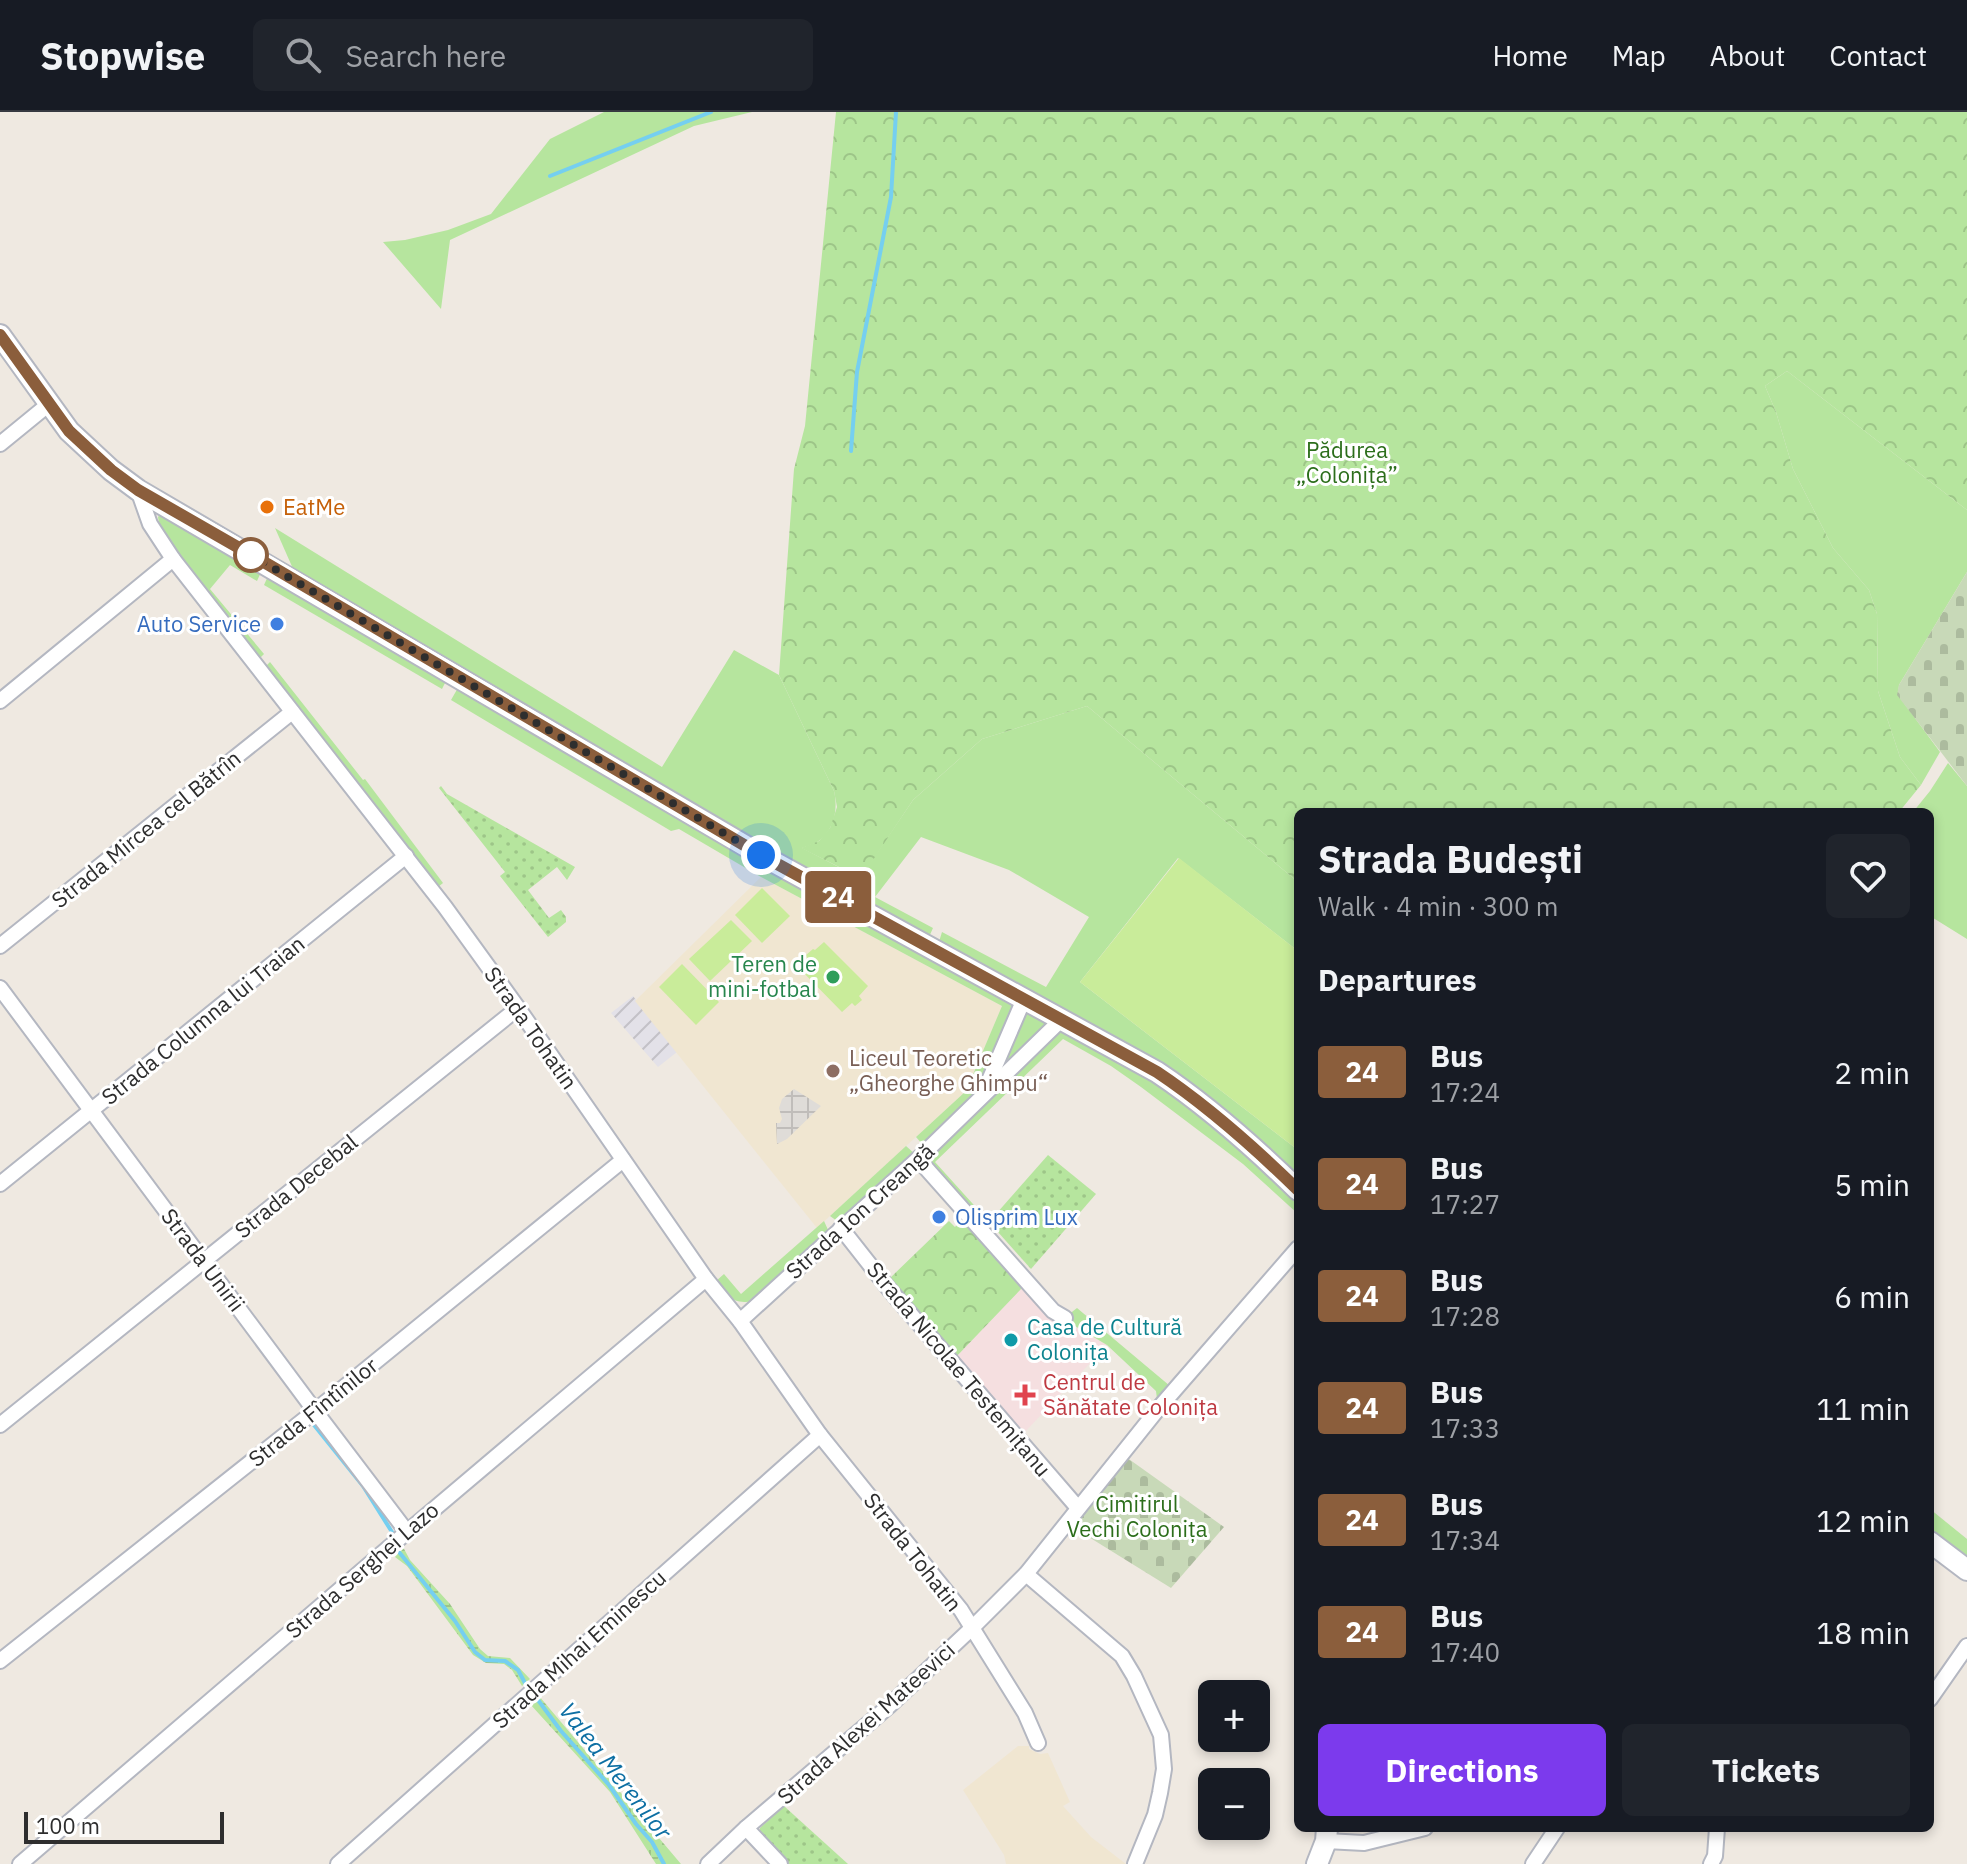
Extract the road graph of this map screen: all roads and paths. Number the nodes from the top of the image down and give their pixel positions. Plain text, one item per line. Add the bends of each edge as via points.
1 (0, 335) edge
2 (49, 404) junction
3 (0, 444) edge
4 (138, 490) junction
5 (173, 559) junction
6 (0, 701) edge
7 (292, 712) junction
8 (406, 856) junction
9 (0, 946) edge
10 (0, 988) edge
11 (1024, 999) junction
12 (518, 1008) junction
13 (1062, 1019) junction
14 (980, 1099) junction
15 (91, 1109) junction
16 (918, 1159) junction
17 (623, 1160) junction
18 (0, 1184) edge
19 (1294, 1186) edge
20 (841, 1228) junction
21 (1294, 1253) edge
22 (203, 1260) junction
23 (706, 1279) junction
24 (1065, 1318) dead end
25 (740, 1321) junction
26 (315, 1411) junction
27 (0, 1425) edge
28 (820, 1435) junction
29 (1078, 1508) junction
30 (407, 1532) junction
31 (1934, 1545) edge
32 (1967, 1570) edge
33 (1026, 1574) junction
34 (972, 1628) junction
35 (1967, 1646) edge
36 (0, 1661) edge
37 (1934, 1693) edge
38 (1038, 1743) dead end
39 (746, 1828) junction
40 (1409, 1832) edge
41 (1554, 1832) edge
42 (1717, 1832) edge
43 (1327, 1835) edge
44 (1716, 1861) edge
45 (20, 1864) edge
46 (338, 1864) edge
47 (708, 1864) edge
48 (780, 1864) edge
49 (1135, 1864) edge
50 (1317, 1864) edge
51 (1533, 1864) edge

1 - 2 street
2 - 3 street
2 - 4 street via 88,450
4 - 5 street, Strada Tohatin via 150,524
4 - 11 street via 761,855
5 - 6 street
5 - 7 street, Strada Tohatin
7 - 8 street, Strada Tohatin
7 - 9 street, Strada Mircea cel Bătrîn
8 - 12 street, Strada Tohatin
8 - 15 street, Strada Columna lui Traian
10 - 15 street, Strada Unirii
11 - 13 street
11 - 14 street, Strada Ion Creangă
12 - 17 street, Strada Tohatin
12 - 22 street, Strada Decebal
13 - 14 street, Strada Ion Creangă
13 - 19 street via 1185,1091
14 - 16 street, Strada Ion Creangă
15 - 18 street, Strada Columna lui Traian
15 - 22 street, Strada Unirii
16 - 20 street, Strada Ion Creangă
16 - 24 street via 1053,1311
17 - 23 street, Strada Tohatin
17 - 26 street, Strada Fîntînilor
20 - 25 street, Strada Ion Creangă
20 - 29 street, Strada Nicolae Testemițanu
21 - 29 street, Strada Alexei Mateevici
22 - 26 street, Strada Unirii
22 - 27 street, Strada Decebal
23 - 25 street, Strada Tohatin
23 - 30 street, Strada Serghei Lazo
25 - 28 street, Strada Tohatin
26 - 30 street, Strada Unirii
26 - 36 street, Strada Fîntînilor
28 - 34 street, Strada Tohatin
28 - 46 street, Strada Mihai Eminescu
29 - 33 street, Strada Alexei Mateevici
30 - 45 street, Strada Serghei Lazo
31 - 32 street
33 - 34 street, Strada Alexei Mateevici
33 - 49 street via 1122,1656 1161,1735 1160,1793
34 - 38 street, Strada Tohatin
34 - 39 street, Strada Alexei Mateevici
35 - 37 street
39 - 47 street, Strada Alexei Mateevici
39 - 48 street
40 - 43 street via 1364,1843
41 - 51 street
42 - 44 street
43 - 50 street

